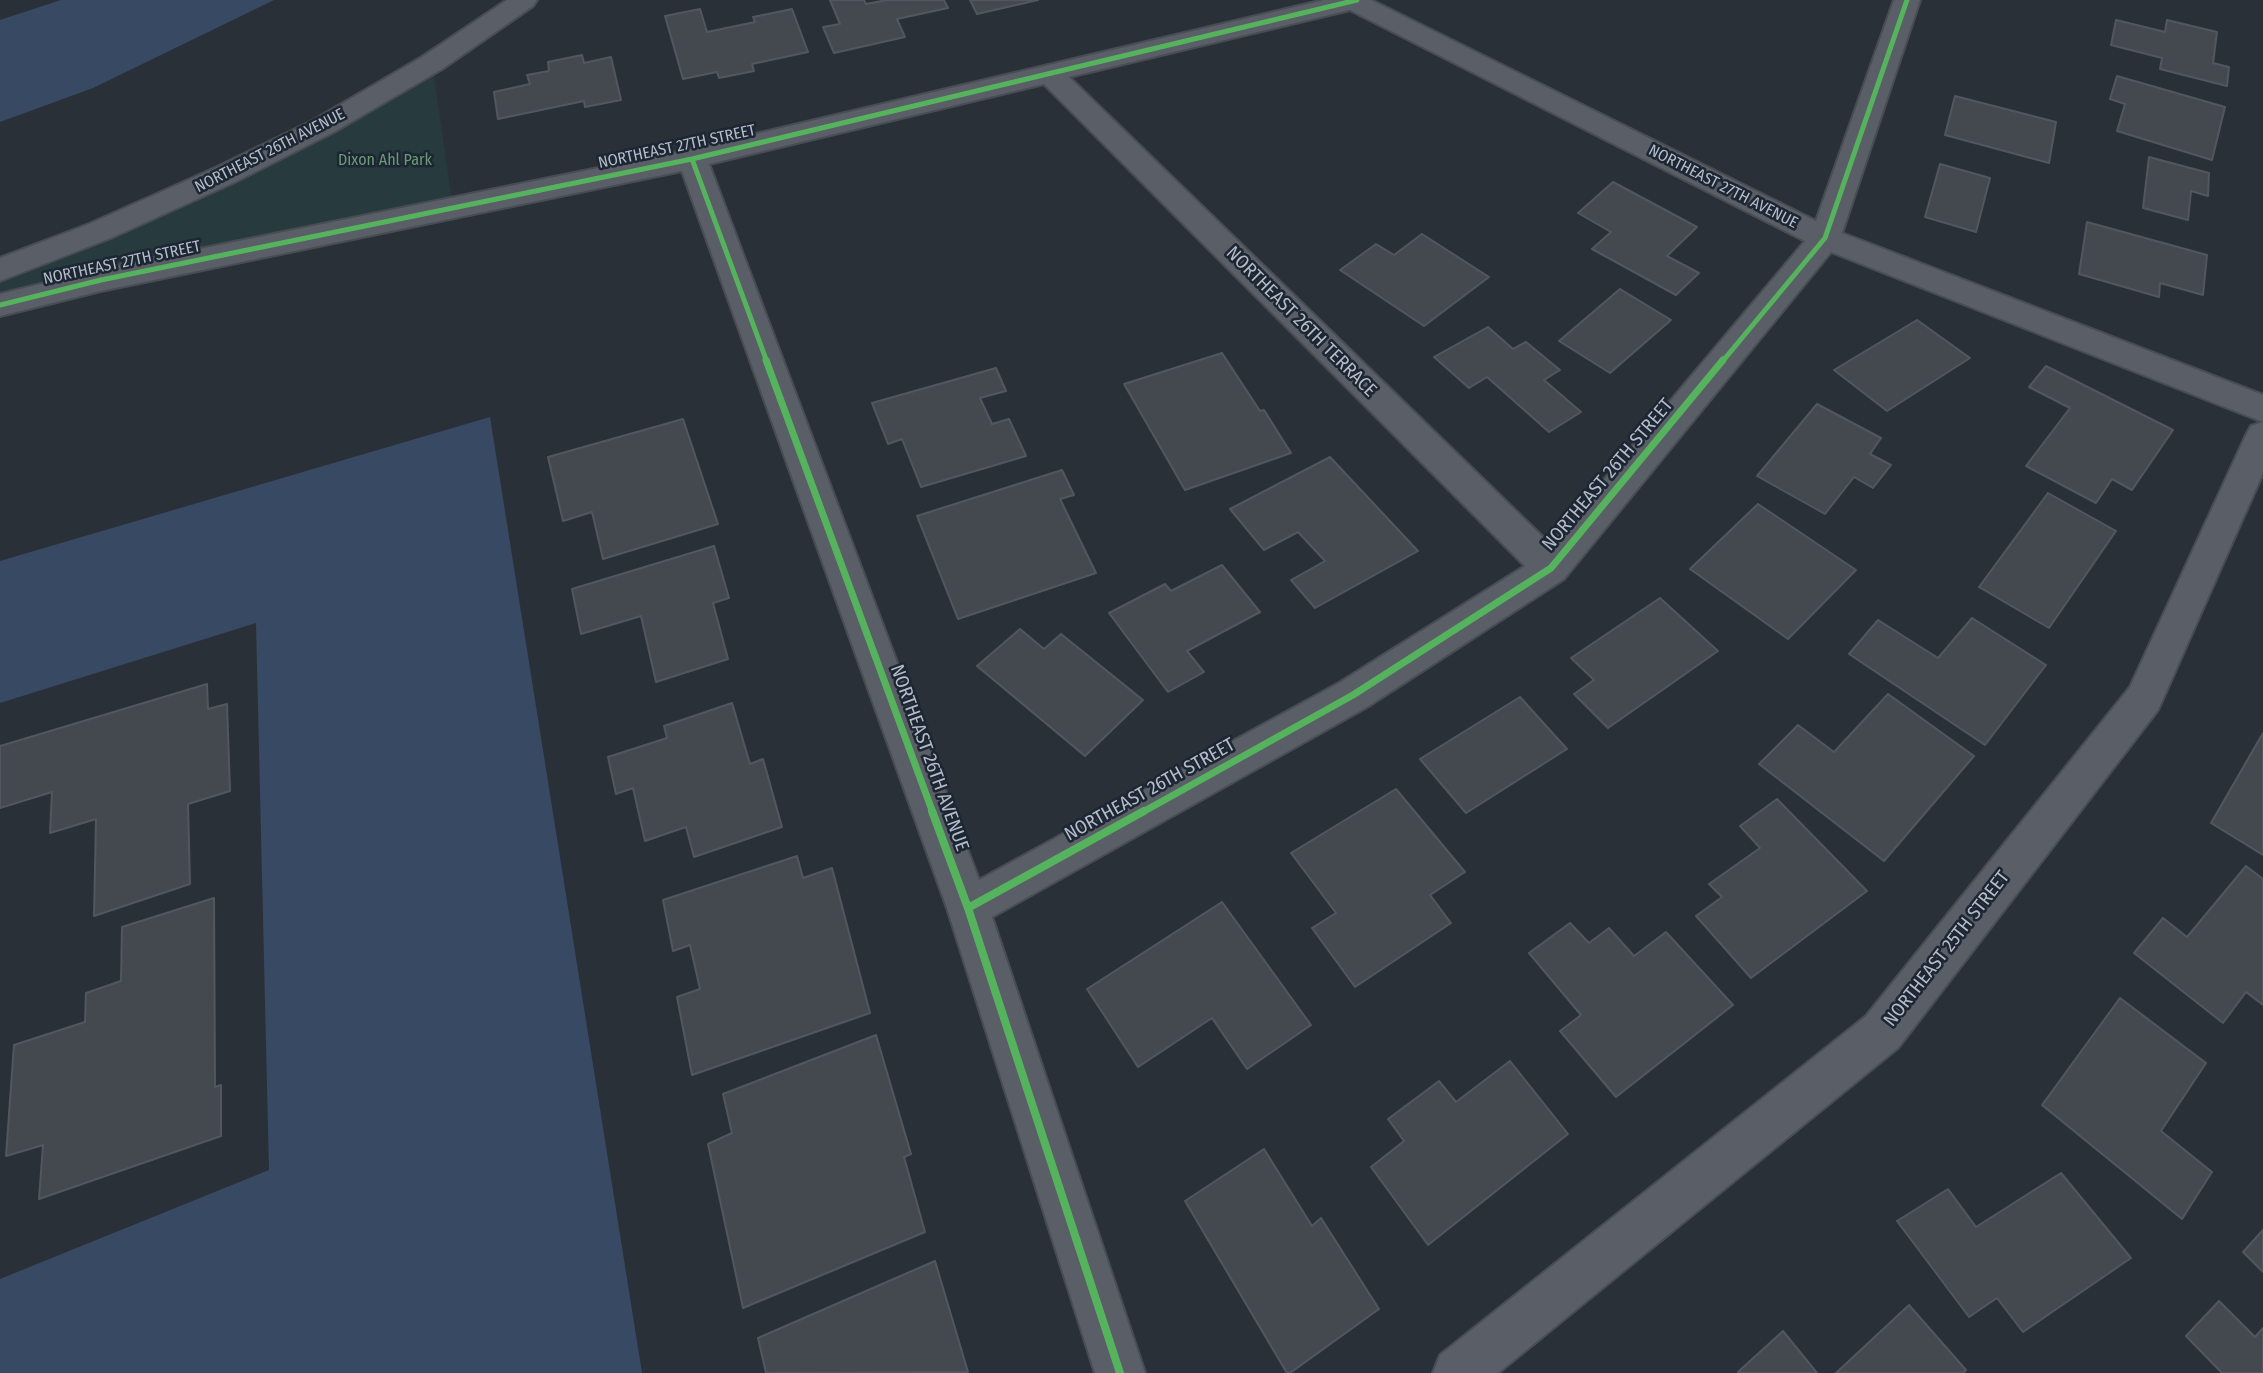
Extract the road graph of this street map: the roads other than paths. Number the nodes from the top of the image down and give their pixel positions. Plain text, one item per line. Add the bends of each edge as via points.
1 (524, 0) edge
2 (1353, 0) edge
3 (1907, 0) edge
4 (1051, 75) junction
5 (692, 159) junction
6 (1825, 238) junction
7 (0, 270) edge
8 (0, 305) edge
9 (2263, 409) edge
10 (2263, 435) edge
11 (1551, 568) junction
12 (968, 908) junction
13 (1119, 1373) edge
14 (1458, 1373) edge

1 - 7 street, NORTHEAST 26TH AVENUE via 432,63 324,125 125,220
2 - 4 street, NORTHEAST 27TH STREET
2 - 6 street, NORTHEAST 27TH AVENUE
3 - 6 street, NORTHEAST 26TH STREET
4 - 5 street, NORTHEAST 27TH STREET
4 - 11 street, NORTHEAST 26TH TERRACE
5 - 8 street, NORTHEAST 27TH STREET via 101,280
5 - 12 street, NORTHEAST 26TH AVENUE
6 - 9 street, NORTHEAST 27TH AVENUE
6 - 11 street, NORTHEAST 26TH STREET
10 - 14 street, NORTHEAST 25TH STREET via 2144,698 1882,1032
11 - 12 street, NORTHEAST 26TH STREET via 1353,695
12 - 13 street, NORTHEAST 26TH AVENUE

